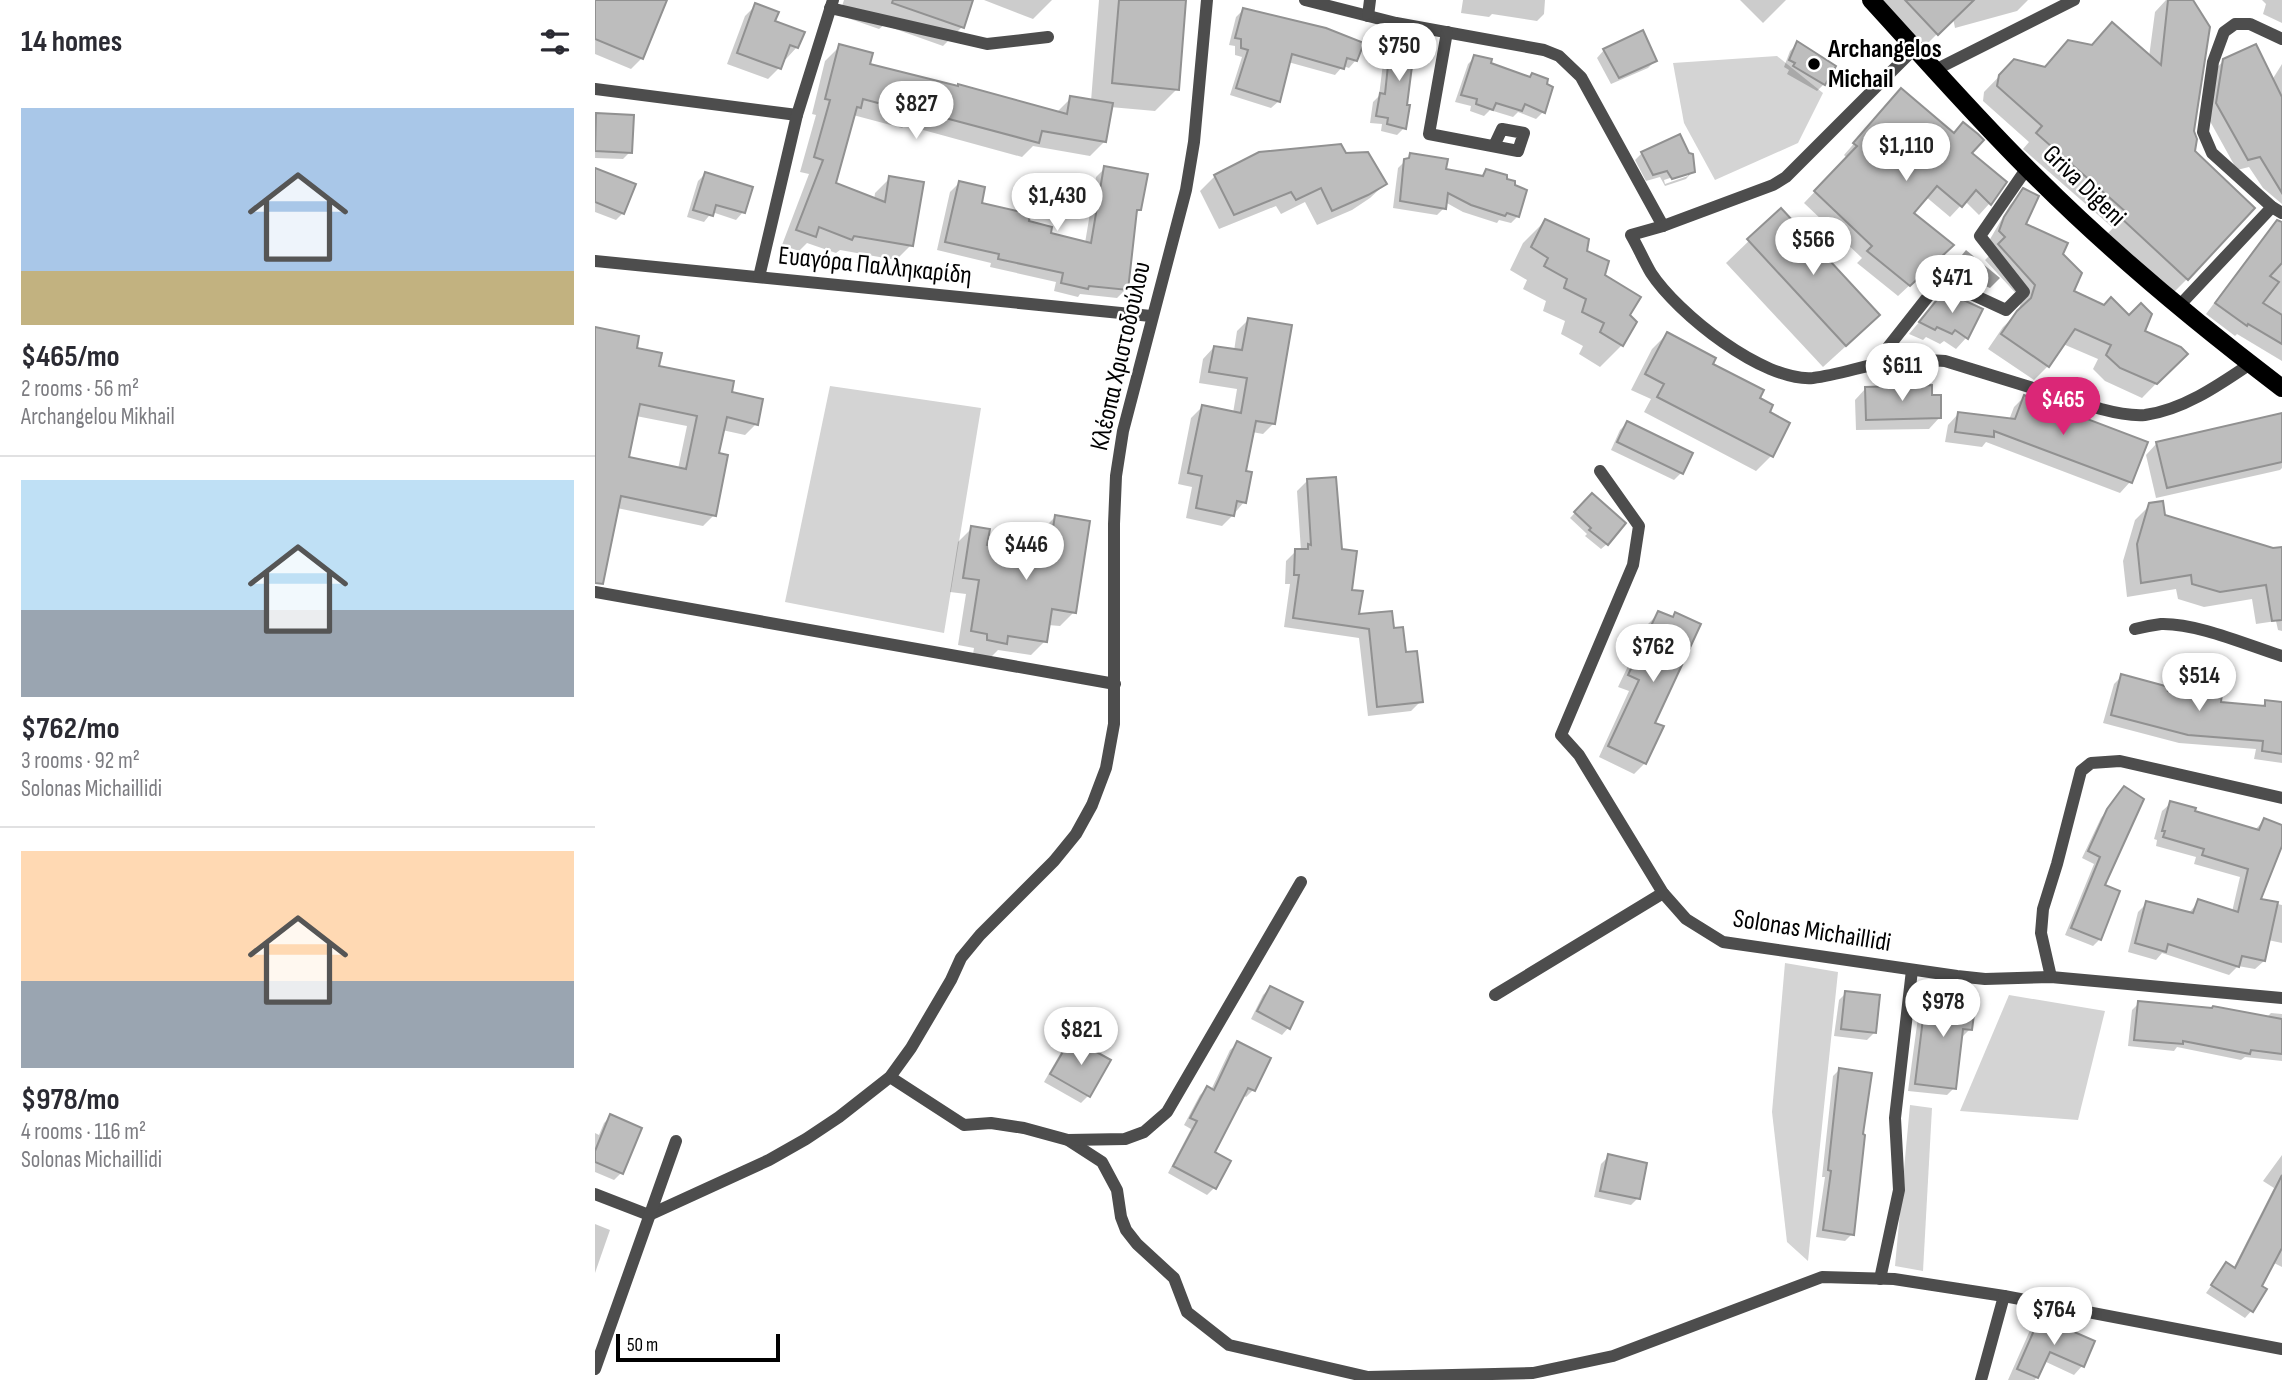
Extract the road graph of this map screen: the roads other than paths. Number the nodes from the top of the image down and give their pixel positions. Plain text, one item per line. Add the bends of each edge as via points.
1 (1207, 0) edge
2 (1305, 0) edge
3 (1370, 0) edge
4 (1871, 0) edge
5 (2074, 0) edge
6 (832, 4) edge
7 (1368, 16) junction
8 (1447, 32) junction
9 (1048, 37) dead end
10 (2282, 39) edge
11 (1915, 48) junction
12 (1935, 70) junction
13 (595, 89) edge
14 (797, 115) junction
15 (1495, 146) dead end
16 (2027, 167) junction
17 (2277, 210) edge
18 (1663, 226) junction
19 (595, 261) edge
20 (759, 277) junction
21 (2178, 307) junction
22 (1151, 316) junction
23 (2250, 364) junction
24 (1874, 365) junction
25 (2282, 388) edge
26 (1600, 471) dead end
27 (595, 592) edge
28 (2135, 629) dead end
29 (2282, 656) edge
30 (1115, 684) junction
31 (2282, 798) edge
32 (1301, 882) dead end
33 (1663, 893) junction
34 (1912, 970) junction
35 (2051, 977) junction
36 (1495, 995) dead end
37 (2282, 998) edge
38 (890, 1077) junction
39 (1068, 1140) junction
40 (676, 1141) dead end
41 (595, 1194) edge
42 (649, 1215) junction
43 (1879, 1279) junction
44 (2004, 1296) junction
45 (2282, 1349) edge
46 (595, 1369) edge
47 (1981, 1380) edge

1 - 22 street, Κλέοπα Χριστοδούλου via 1194,142
2 - 7 street
3 - 7 street
4 - 11 main road, Griva Digeni
5 - 12 street
6 - 9 street via 987,44
6 - 14 street
7 - 8 street
8 - 15 street via 1429,134
8 - 18 street via 1544,50 1571,66
10 - 17 street via 2250,24 2235,24 2224,33 2213,62 2203,132 2212,153
11 - 12 main road, Griva Digeni
11 - 18 street via 1786,177
12 - 16 main road, Griva Digeni
13 - 14 street
14 - 20 street
16 - 21 main road, Griva Digeni
16 - 24 street via 1980,236 2024,292 2006,310 1941,281
17 - 21 street
18 - 24 street via 1631,235 1650,272 1671,298 1718,338 1753,361 1796,377 1813,378
19 - 20 street, Ευαγόρα Παλληκαρίδη
20 - 22 street, Ευαγόρα Παλληκαρίδη
21 - 23 main road, Griva Digeni
22 - 30 street, Κλέοπα Χριστοδούλου via 1116,476
23 - 24 street via 2198,396 2144,415 2101,409 1945,361
23 - 25 main road, Griva Digeni
26 - 33 street, Solonas Michaillidi via 1639,526 1633,565 1561,735 1579,755
27 - 30 street
28 - 29 street via 2159,624 2185,626
30 - 38 street, Κλέοπα Χριστοδούλου via 1106,768 1076,834 961,958
31 - 35 street via 2120,761 2091,763 2081,771 2043,909 2041,933
32 - 39 street via 1167,1112 1144,1132 1125,1139
33 - 34 street, Solonas Michaillidi via 1686,919 1723,942
33 - 36 street
34 - 35 street, Solonas Michaillidi via 1985,979
34 - 43 street via 1895,1118 1899,1191
35 - 37 street, Solonas Michaillidi
38 - 39 street via 964,1125 991,1123
38 - 42 street, Κλέοπα Χριστοδούλου via 806,1139
39 - 43 street via 1102,1162 1117,1190 1126,1230 1174,1278 1187,1312 1229,1345 1368,1377 1532,1373 1612,1356 1822,1277
40 - 42 street
41 - 42 street
42 - 46 street
43 - 44 street
44 - 45 street
44 - 47 street

